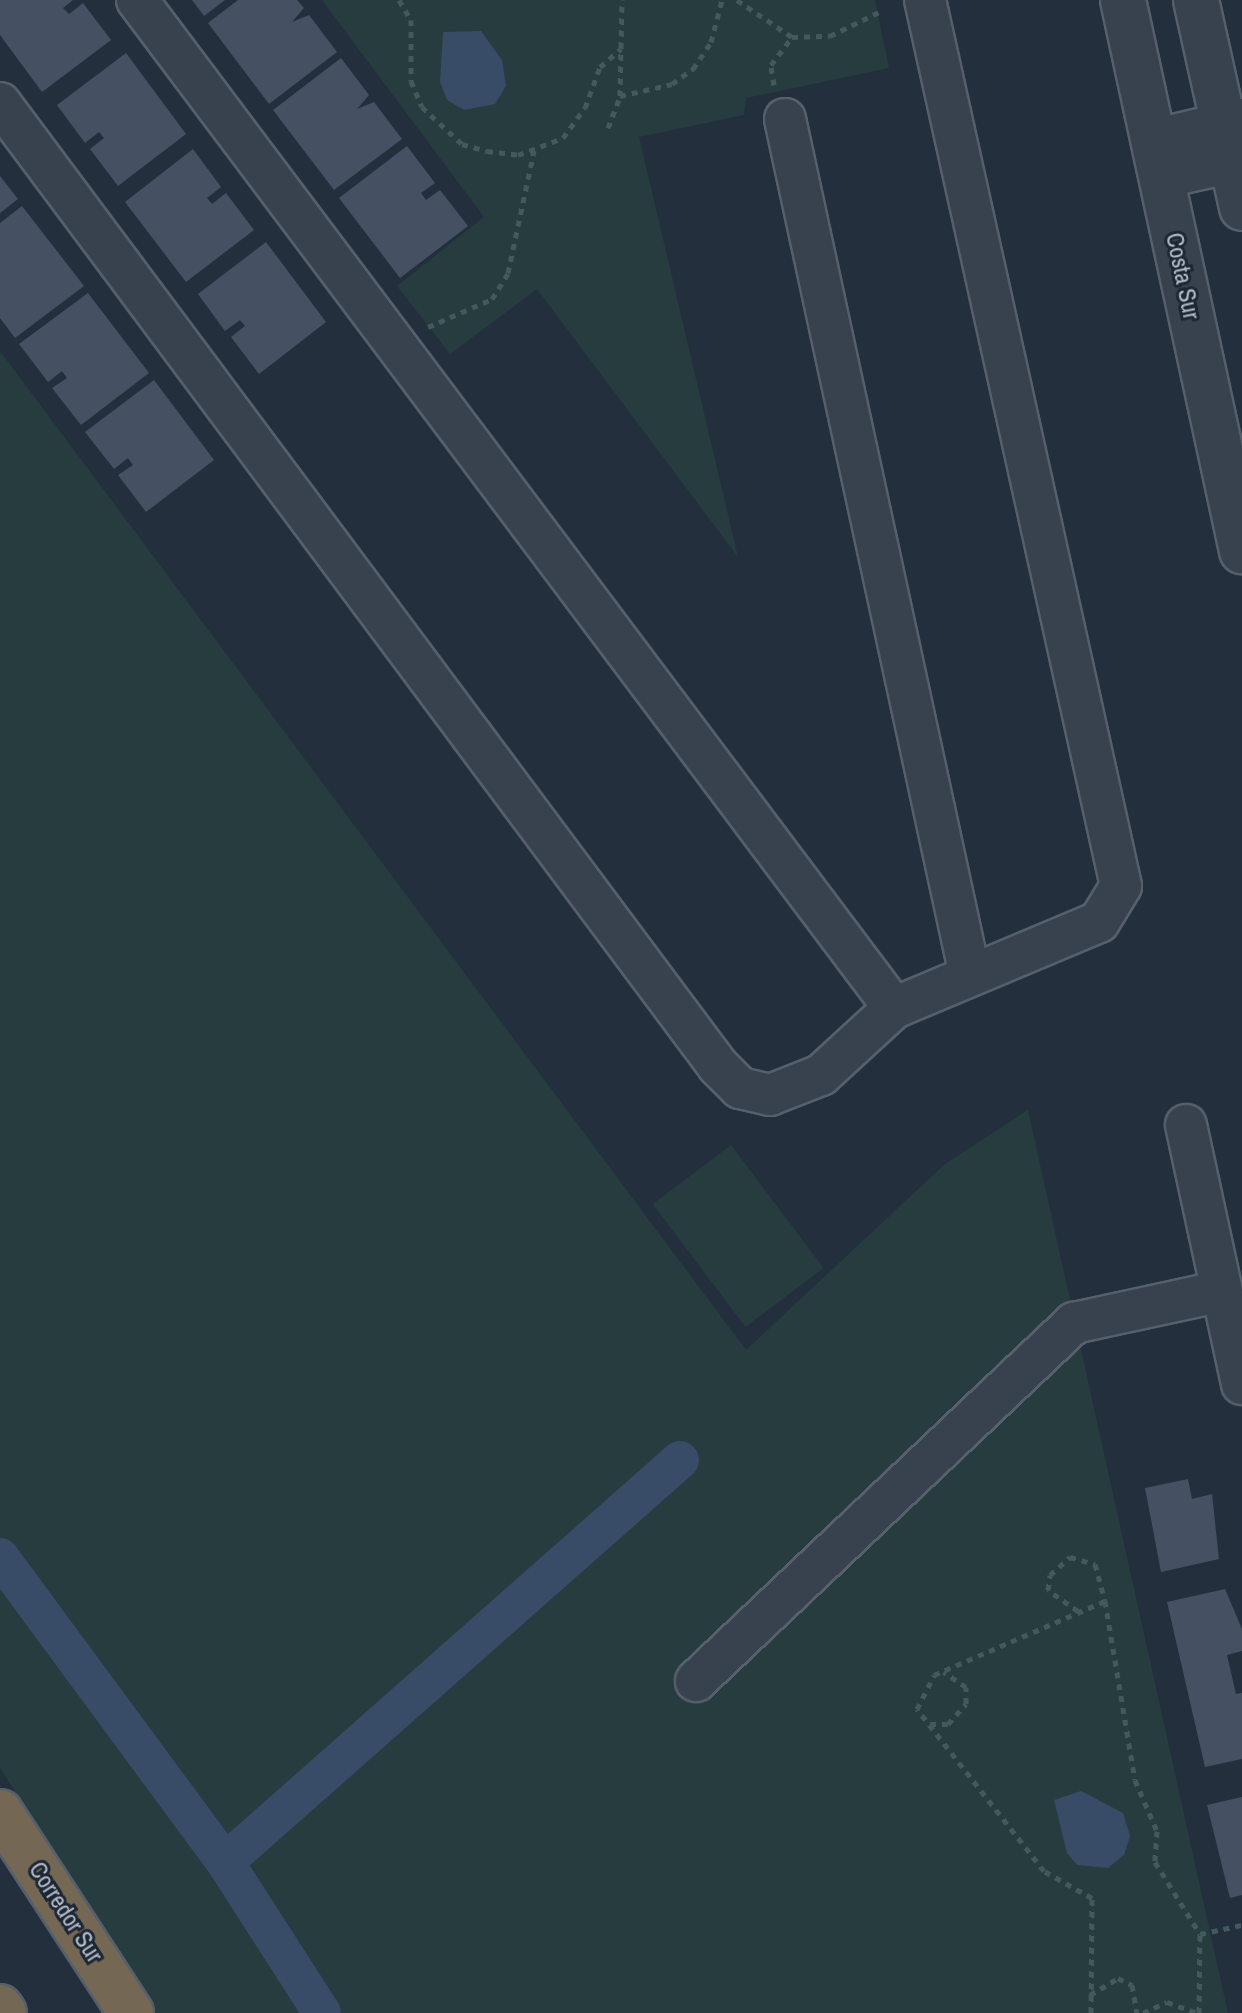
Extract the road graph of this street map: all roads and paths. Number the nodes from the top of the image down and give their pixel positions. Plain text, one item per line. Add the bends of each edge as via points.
1 (137, 0) edge
2 (399, 0) edge
3 (622, 0) edge
4 (722, 0) edge
5 (737, 0) edge
6 (926, 0) edge
7 (1123, 0) edge
8 (1196, 0) edge
9 (881, 11) dead end
10 (792, 37) junction
11 (621, 49) junction
12 (620, 96) junction
13 (0, 103) edge
14 (780, 106) joint
15 (608, 128) dead end
16 (1235, 141) edge
17 (534, 151) junction
18 (1157, 159) junction
19 (1242, 208) edge
20 (419, 329) dead end
21 (1242, 551) edge
22 (969, 971) junction
23 (894, 1008) junction
24 (1186, 1125) dead end
25 (1222, 1291) junction
26 (1242, 1384) edge
27 (1105, 1601) junction
28 (1080, 1612) junction
29 (943, 1671) junction
30 (696, 1681) dead end
31 (930, 1724) junction
32 (0, 1812) edge
33 (1242, 1925) edge
34 (1200, 1934) junction
35 (1090, 1995) junction
36 (0, 2007) edge
37 (4, 2013) edge
38 (131, 2013) edge
39 (1091, 2013) edge
40 (1140, 2013) edge
41 (1198, 2013) edge

1 - 23 street
2 - 17 path via 411,20 411,81 422,107 462,144 518,155
3 - 11 path
4 - 12 path via 711,42 693,69 672,84
5 - 10 path
6 - 22 street via 1121,866 1121,886 1099,922
7 - 18 street, Costa Sur
8 - 16 street
9 - 10 path via 830,36
10 - 14 path via 771,65
11 - 12 path
11 - 17 path via 600,67 576,125
12 - 15 path
13 - 23 street via 729,1077 770,1095 797,1089
14 - 22 street
16 - 18 street
16 - 19 street
17 - 20 path via 508,273 492,299 468,314
18 - 21 street, Costa Sur
22 - 23 street
24 - 25 street
25 - 26 street
25 - 30 street via 1074,1323
27 - 28 path
27 - 28 path via 1095,1564 1070,1557 1058,1563 1048,1590
27 - 34 path via 1135,1780 1157,1831 1155,1862
28 - 29 path
29 - 31 path via 922,1688 917,1709
29 - 31 path via 966,1687 966,1704 948,1724
31 - 35 path via 1044,1871 1092,1898
32 - 38 highway, Corredor Sur
33 - 34 path
34 - 41 path
35 - 39 path
35 - 40 path via 1118,1978 1132,1985
36 - 37 highway
40 - 41 path via 1167,2002

